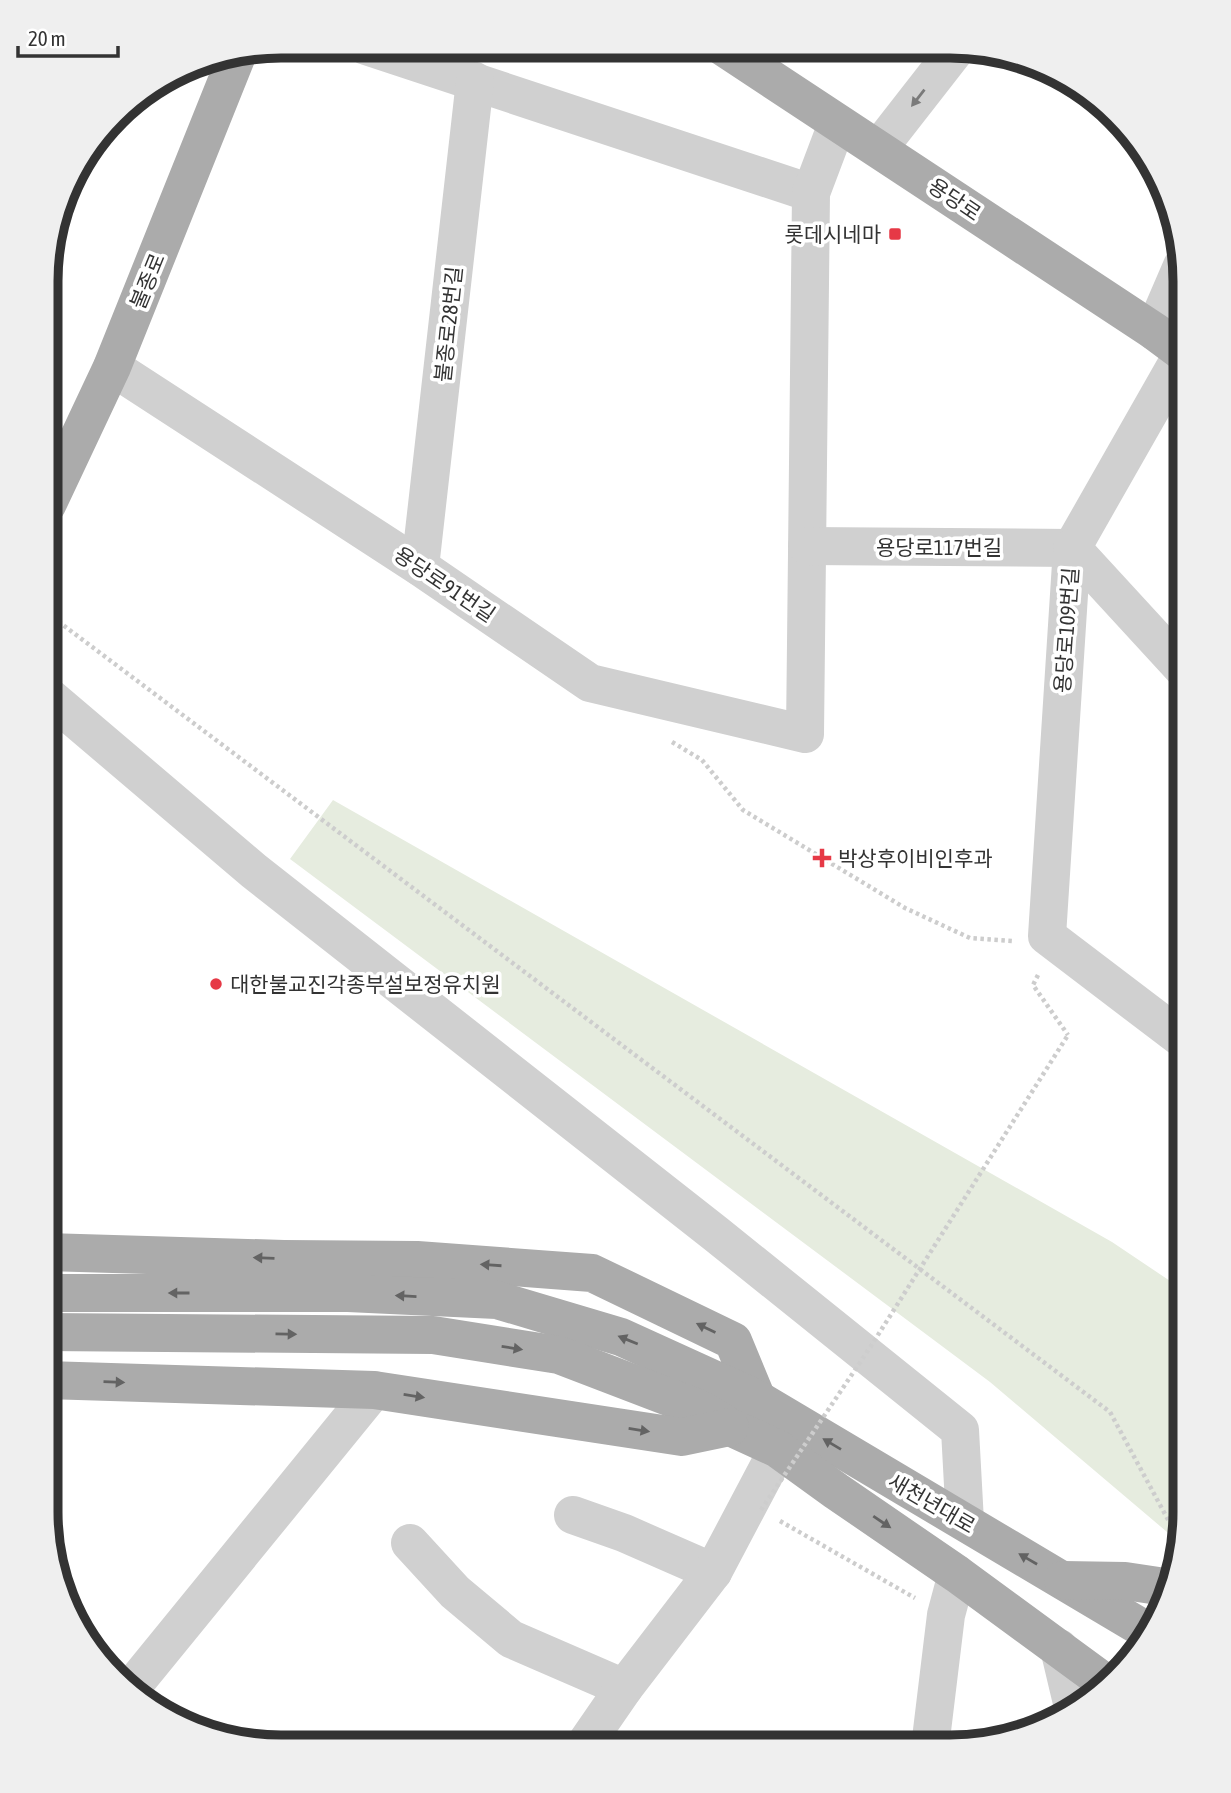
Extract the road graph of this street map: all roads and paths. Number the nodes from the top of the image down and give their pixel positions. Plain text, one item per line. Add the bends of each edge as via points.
1 (403, 58) edge
2 (739, 58) edge
3 (949, 58) edge
4 (234, 63) edge
5 (475, 81) junction
6 (837, 124) junction
7 (879, 148) junction
8 (811, 193) junction
9 (1173, 345) edge
10 (1173, 348) edge
11 (112, 367) junction
12 (58, 482) edge
13 (807, 546) junction
14 (1072, 548) junction
15 (420, 567) junction
16 (58, 621) edge
17 (1173, 658) edge
18 (58, 704) edge
19 (669, 740) dead end
20 (1047, 936) junction
21 (1033, 985) dead end
22 (1173, 1032) edge
23 (58, 1253) edge
24 (58, 1293) edge
25 (58, 1332) edge
26 (58, 1372) edge
27 (374, 1390) junction
28 (757, 1399) junction
29 (714, 1404) junction
30 (778, 1449) junction
31 (573, 1515) dead end
32 (965, 1522) junction
33 (1173, 1529) edge
34 (410, 1543) dead end
35 (713, 1572) junction
36 (957, 1574) junction
37 (1063, 1580) junction
38 (1160, 1586) edge
39 (946, 1615) junction
40 (1141, 1627) edge
41 (1059, 1648) junction
42 (1099, 1678) edge
43 (136, 1682) edge
44 (624, 1688) junction
45 (1071, 1700) edge
46 (592, 1735) edge
47 (931, 1735) edge

1 - 5 street
2 - 6 main road, 용당로
3 -> 7 street
4 - 11 main road, 불종로
5 - 8 street
5 - 15 street, 불종로28번길
6 - 7 main road, 용당로
6 - 8 street
7 - 9 main road, 용당로
8 - 13 street
10 - 14 street, 용당로109번길
11 - 12 main road, 불종로
11 - 15 street, 용당로91번길
13 - 14 street, 용당로117번길
13 - 15 street, 용당로91번길 via 805,734 590,682
14 - 17 street
14 - 20 street, 용당로109번길
16 - 33 path via 1110,1412
18 - 32 street via 254,871 960,1430
19 - 20 path via 702,760 743,810 905,908 970,938 1021,942
20 - 22 street
21 - 39 path, bridge via 1068,1035 761,1510
28 -> 23 main road via 733,1341 593,1273 417,1260
29 -> 24 main road via 621,1337 498,1300 348,1293
25 -> 29 main road via 433,1335 559,1355
26 -> 27 main road
27 -> 29 main road via 682,1437
27 - 43 street
28 - 29 main road, 새천년대로
32 -> 28 main road, 새천년대로
29 - 30 main road, 새천년대로
30 - 35 street
30 -> 36 main road, 새천년대로
31 - 35 street
37 -> 32 main road, 새천년대로
34 - 44 street via 455,1592 511,1639
35 - 44 street
36 - 39 street
36 - 41 main road, 새천년대로
37 - 38 main road
37 - 40 main road, 새천년대로
39 - 47 street
41 - 42 main road, 새천년대로
41 - 45 street
44 - 46 street

